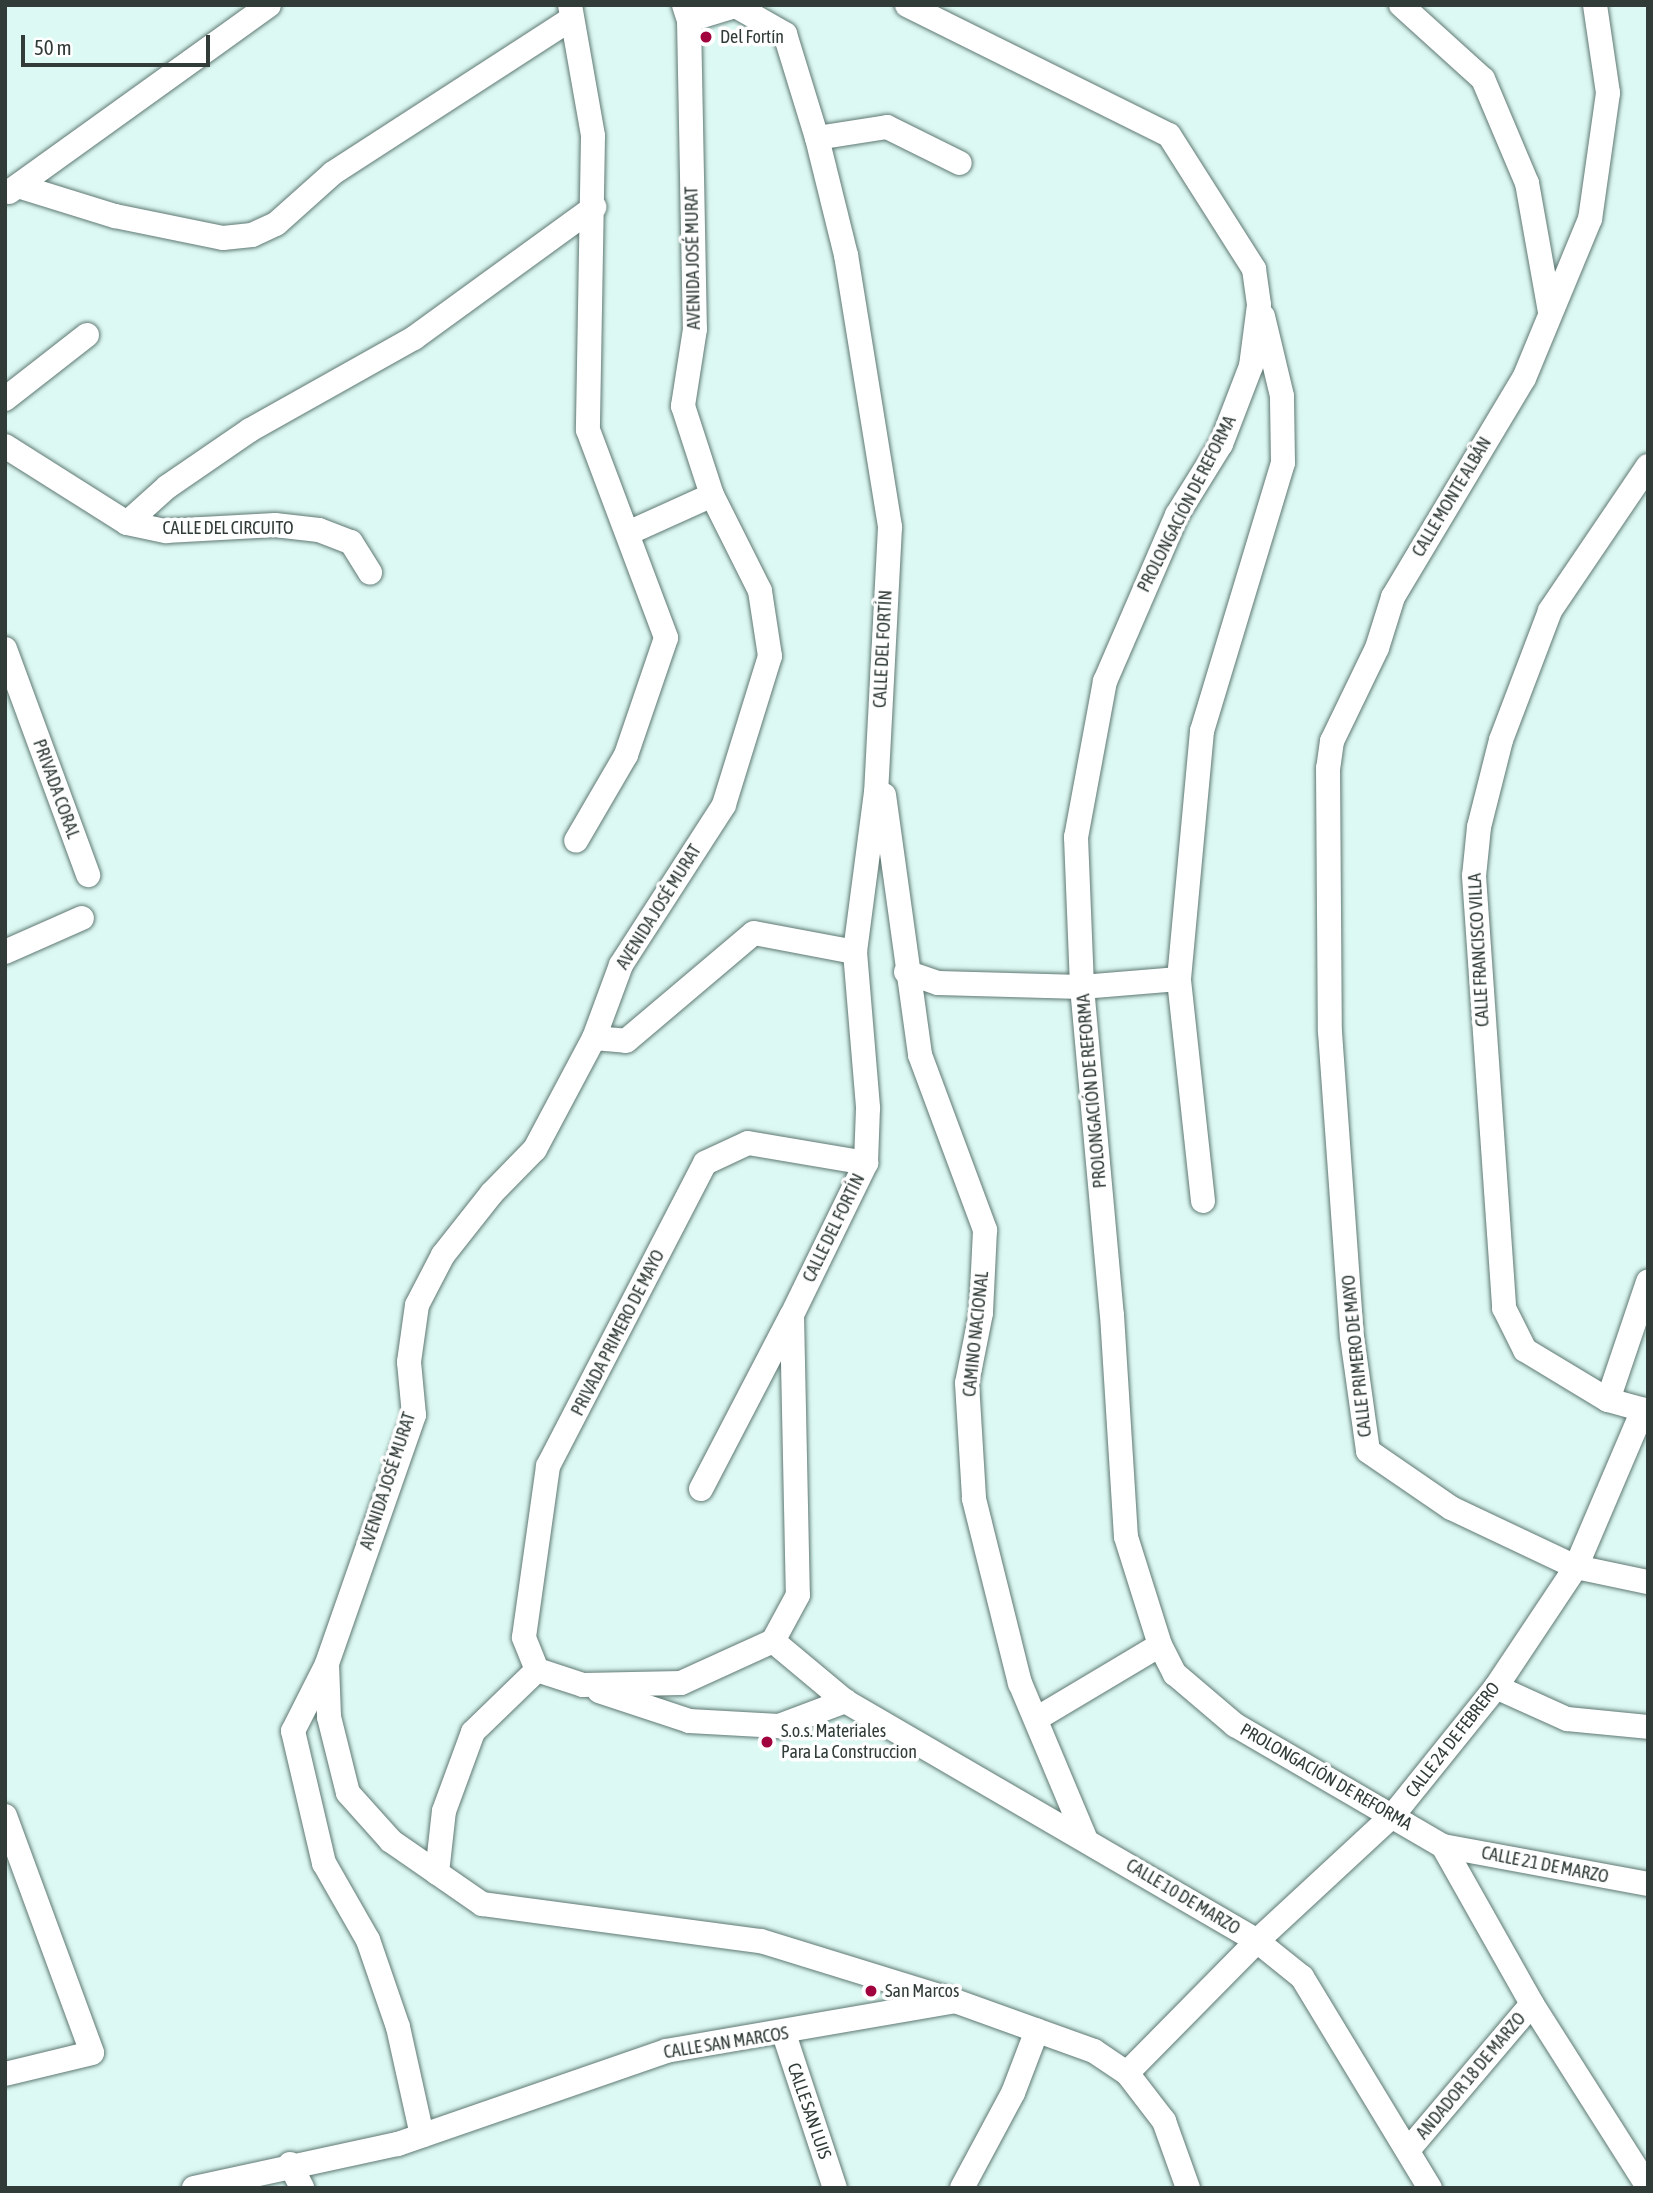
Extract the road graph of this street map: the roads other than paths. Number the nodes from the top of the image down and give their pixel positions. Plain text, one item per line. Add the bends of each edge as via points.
1 (269, 5) edge
2 (906, 5) edge
3 (1401, 5) edge
4 (1595, 5) edge
5 (734, 6) edge
6 (571, 12) edge
7 (686, 13) edge
8 (817, 138) junction
9 (960, 163) dead end
10 (11, 190) edge
11 (594, 207) junction
12 (1259, 305) junction
13 (1550, 312) junction
14 (87, 335) dead end
15 (5, 399) edge
16 (5, 446) edge
17 (1648, 466) edge
18 (712, 495) junction
19 (127, 523) junction
20 (628, 533) junction
21 (370, 573) dead end
22 (5, 649) edge
23 (15, 704) edge
24 (878, 742) junction
25 (576, 841) dead end
26 (88, 875) dead end
27 (82, 918) dead end
28 (5, 952) edge
29 (855, 953) junction
30 (906, 971) junction
31 (1179, 979) junction
32 (1082, 987) junction
33 (1330, 1032) joint
34 (594, 1038) junction
35 (866, 1163) junction
36 (1203, 1201) dead end
37 (1648, 1282) edge
38 (792, 1315) junction
39 (1608, 1399) junction
40 (1645, 1410) edge
41 (701, 1489) dead end
42 (1576, 1567) junction
43 (1648, 1582) edge
44 (774, 1641) junction
45 (1160, 1645) junction
46 (327, 1664) junction
47 (537, 1670) junction
48 (583, 1685) junction
49 (1496, 1687) junction
50 (845, 1701) junction
51 (1036, 1720) junction
52 (1648, 1727) edge
53 (1394, 1815) junction
54 (5, 1816) edge
55 (1084, 1838) junction
56 (1443, 1846) junction
57 (437, 1873) junction
58 (1648, 1884) edge
59 (1257, 1941) junction
60 (956, 2001) junction
61 (1532, 2004) junction
62 (1037, 2030) junction
63 (784, 2034) junction
64 (1127, 2073) junction
65 (5, 2074) edge
66 (422, 2135) junction
67 (1409, 2148) junction
68 (290, 2164) junction
69 (1648, 2187) edge
70 (194, 2188) edge
71 (302, 2188) edge
72 (835, 2188) edge
73 (962, 2188) edge
74 (1188, 2188) edge
75 (1430, 2188) edge

1 - 10 street
2 - 12 street, PROLONGACIÓN DE REFORMA via 1169,135 1254,269
3 - 13 street via 1483,79 1527,183
4 - 13 street via 1608,93 1590,219
5 - 7 street
5 - 8 street, CALLE DEL FORTÍN via 785,34
6 - 10 street via 333,173 276,224 252,235 223,238
6 - 11 street via 593,136
7 - 18 street, AVENIDA JOSÉ MURAT via 695,329 683,406
8 - 9 street via 887,127
8 - 24 street, CALLE DEL FORTÍN via 846,255 890,527
11 - 19 street via 414,338 250,430 167,487
11 - 20 street via 588,430
12 - 31 street via 1282,396 1283,463 1202,731
12 - 32 street, PROLONGACIÓN DE REFORMA via 1251,366 1220,444 1177,515 1105,681 1076,838
13 - 33 street, CALLE MONTE ALBÁN via 1524,379 1392,597 1377,648 1332,741 1328,768
14 - 15 street
16 - 19 street, CALLE DEL CIRCUITO
17 - 39 street, CALLE FRANCISCO VILLA via 1550,611 1501,740 1479,827 1476,943 1504,1308 1525,1350
18 - 20 street
18 - 34 street, AVENIDA JOSÉ MURAT via 760,591 770,656 724,805 621,965
19 - 21 street, CALLE DEL CIRCUITO via 166,531 275,525 318,530 351,542
20 - 25 street via 666,638 626,755
22 - 23 street, PRIVADA CORAL
23 - 26 street, PRIVADA CORAL
24 - 29 street, CALLE DEL FORTÍN
24 - 30 street, CAMINO NACIONAL
27 - 28 street
29 - 34 street via 754,933 626,1041
29 - 35 street, CALLE DEL FORTÍN via 869,1108
30 - 32 street via 938,983 1046,982
30 - 51 street, CAMINO NACIONAL via 920,1055 985,1230 981,1313 967,1383 974,1499 1020,1683
31 - 32 street
31 - 36 street
32 - 45 street, PROLONGACIÓN DE REFORMA via 1112,1315 1126,1537
33 - 42 street, CALLE PRIMERO DE MAYO via 1352,1337 1368,1451 1451,1508
34 - 46 street, AVENIDA JOSÉ MURAT via 535,1149 492,1193 443,1255 417,1305 409,1362 414,1415
35 - 38 street, CALLE DEL FORTÍN
35 - 47 street, PRIVADA PRIMERO DE MAYO via 748,1143 705,1163 548,1466 524,1637
37 - 39 street
38 - 41 street, CALLE DEL FORTÍN
38 - 44 street, CALLE DEL FORTÍN via 798,1595
39 - 40 street
40 - 42 street, CALLE 24 DE FEBRERO
42 - 43 street, CALLE PRIMERO DE MAYO
42 - 49 street, CALLE 24 DE FEBRERO
44 - 48 street via 681,1683
44 - 50 street, CALLE 10 DE MARZO
45 - 51 street
45 - 53 street, PROLONGACIÓN DE REFORMA via 1175,1674 1235,1725
46 - 57 street, AVENIDA JOSÉ MURAT via 329,1717 348,1793 391,1841
46 - 66 street via 293,1731 324,1863 368,1940 398,2027
47 - 48 street
47 - 57 street via 473,1732 443,1811
48 - 50 street via 689,1721 779,1726
49 - 52 street via 1567,1719
49 - 53 street, CALLE 24 DE FEBRERO
50 - 55 street, CALLE 10 DE MARZO
51 - 55 street, CAMINO NACIONAL
53 - 56 street, PROLONGACIÓN DE REFORMA
53 - 59 street, CALLE 24 DE FEBRERO
54 - 65 street via 92,2053
55 - 59 street, CALLE 10 DE MARZO
56 - 58 street, CALLE 21 DE MARZO
56 - 61 street, PROLONGACIÓN DE REFORMA
57 - 60 street, AVENIDA JOSÉ MURAT via 482,1904 761,1941
59 - 64 street, CALLE 24 DE FEBRERO
59 - 67 street, CALLE 10 DE MARZO via 1302,1977
60 - 62 street, AVENIDA JOSÉ MURAT
60 - 63 street, CALLE SAN MARCOS
61 - 67 street, ANDADOR 18 DE MARZO
61 - 69 street, PROLONGACIÓN DE REFORMA
62 - 64 street, AVENIDA JOSÉ MURAT via 1094,2052
62 - 73 street via 1013,2093
63 - 66 street, CALLE SAN MARCOS via 666,2051
63 - 72 street, CALLE SAN LUIS
64 - 74 street, AVENIDA JOSÉ MURAT via 1164,2121
66 - 68 street, CALLE SAN MARCOS
67 - 75 street, CALLE 10 DE MARZO
68 - 70 street, CALLE SAN MARCOS
68 - 71 street

